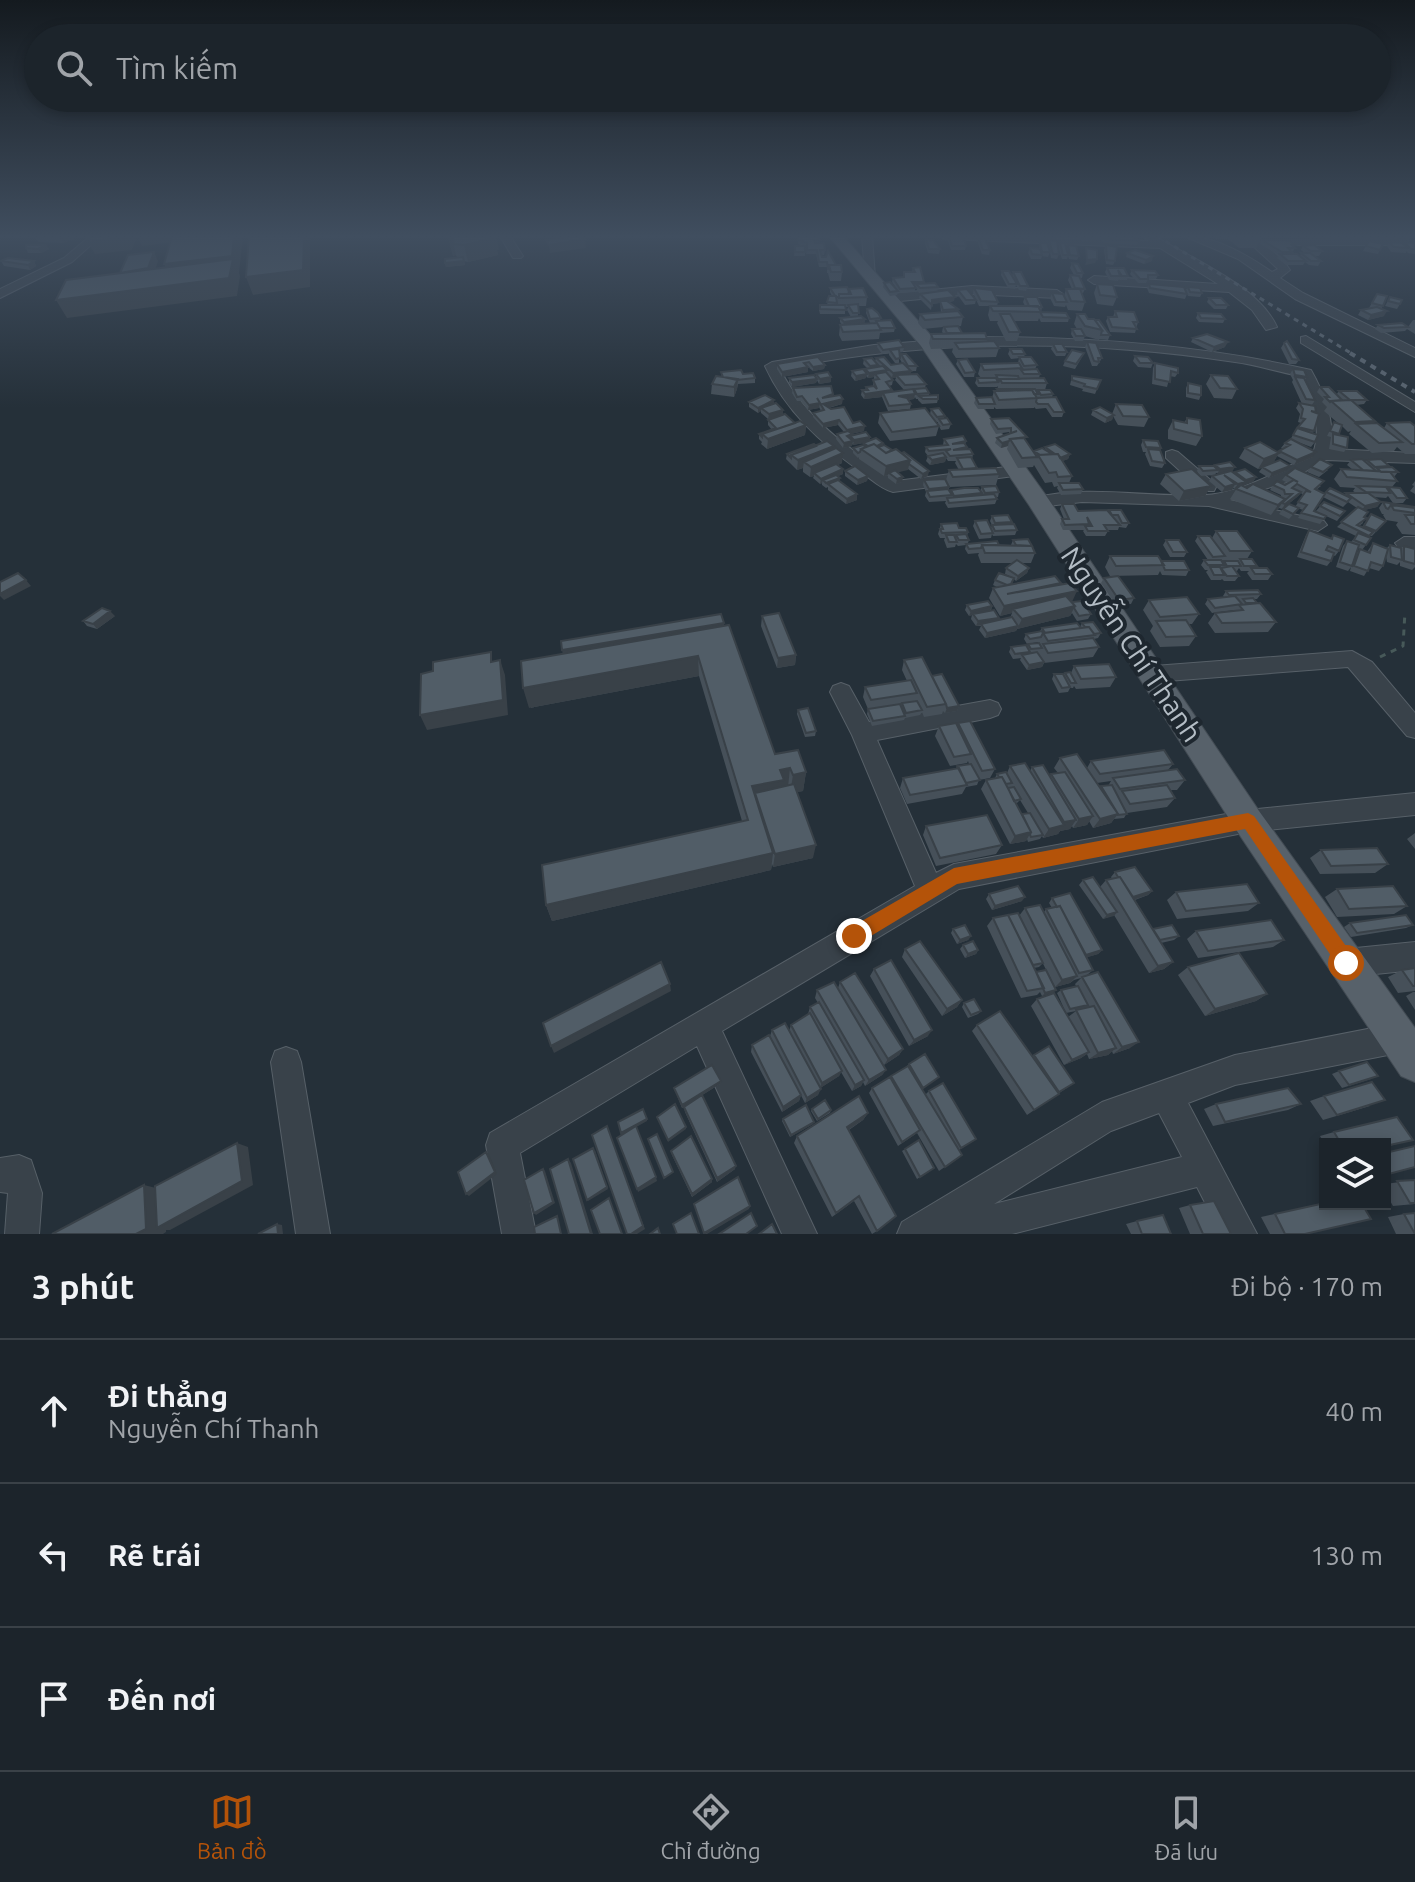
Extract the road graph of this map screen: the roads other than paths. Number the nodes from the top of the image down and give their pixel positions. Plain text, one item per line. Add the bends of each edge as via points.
1 (886, 294) edge
2 (935, 294) edge
3 (1048, 294) edge
4 (1057, 294) edge
5 (1238, 294) edge
6 (1295, 294) edge
7 (890, 298) junction
8 (1271, 327) dead end
9 (1306, 340) dead end
10 (927, 342) junction
11 (1415, 353) edge
12 (1415, 408) edge
13 (1172, 455) dead end
14 (1320, 456) junction
15 (1415, 458) edge
16 (1014, 471) junction
17 (1215, 500) junction
18 (1039, 502) junction
19 (1318, 525) edge
20 (1154, 674) junction
21 (841, 692) dead end
22 (990, 709) dead end
23 (1415, 729) edge
24 (863, 733) junction
25 (1415, 804) edge
26 (1248, 821) junction
27 (930, 890) junction
28 (1415, 956) edge
29 (1346, 963) junction
30 (704, 1027) junction
31 (1407, 1050) edge
32 (286, 1062) dead end
33 (1167, 1095) junction
34 (1206, 1168) junction
35 (0, 1175) edge
36 (22, 1234) edge
37 (313, 1234) edge
38 (519, 1234) edge
39 (800, 1234) edge
40 (914, 1234) edge
41 (944, 1234) edge
42 (1240, 1234) edge

1 - 7 main road, Nguyễn Chí Thanh
2 - 7 street
3 - 4 street
5 - 8 street via 1268,317
6 - 11 street
7 - 10 main road, Nguyễn Chí Thanh
9 - 12 street
10 - 14 street via 1153,347 1306,373 1320,403 1325,447
10 - 16 main road, Nguyễn Chí Thanh
10 - 16 street via 852,349 772,366 779,384 831,441 893,487
13 - 17 street
14 - 15 street
14 - 17 street via 1281,478
16 - 18 main road, Nguyễn Chí Thanh
17 - 18 street via 1082,497
17 - 19 street
18 - 20 main road, Nguyễn Chí Thanh
20 - 23 street via 1352,659
20 - 26 main road, Nguyễn Chí Thanh
21 - 24 street
22 - 24 street
24 - 27 street
25 - 26 street
26 - 27 street via 954,877
26 - 29 main road, Nguyễn Chí Thanh
27 - 30 street
28 - 29 street
29 - 31 main road, Nguyễn Chí Thanh
30 - 38 street via 502,1145
30 - 39 street
31 - 33 street via 1235,1070
32 - 37 street
33 - 34 street
33 - 40 street via 1102,1118
34 - 41 street
34 - 42 street
35 - 36 street via 19,1172 25,1193

